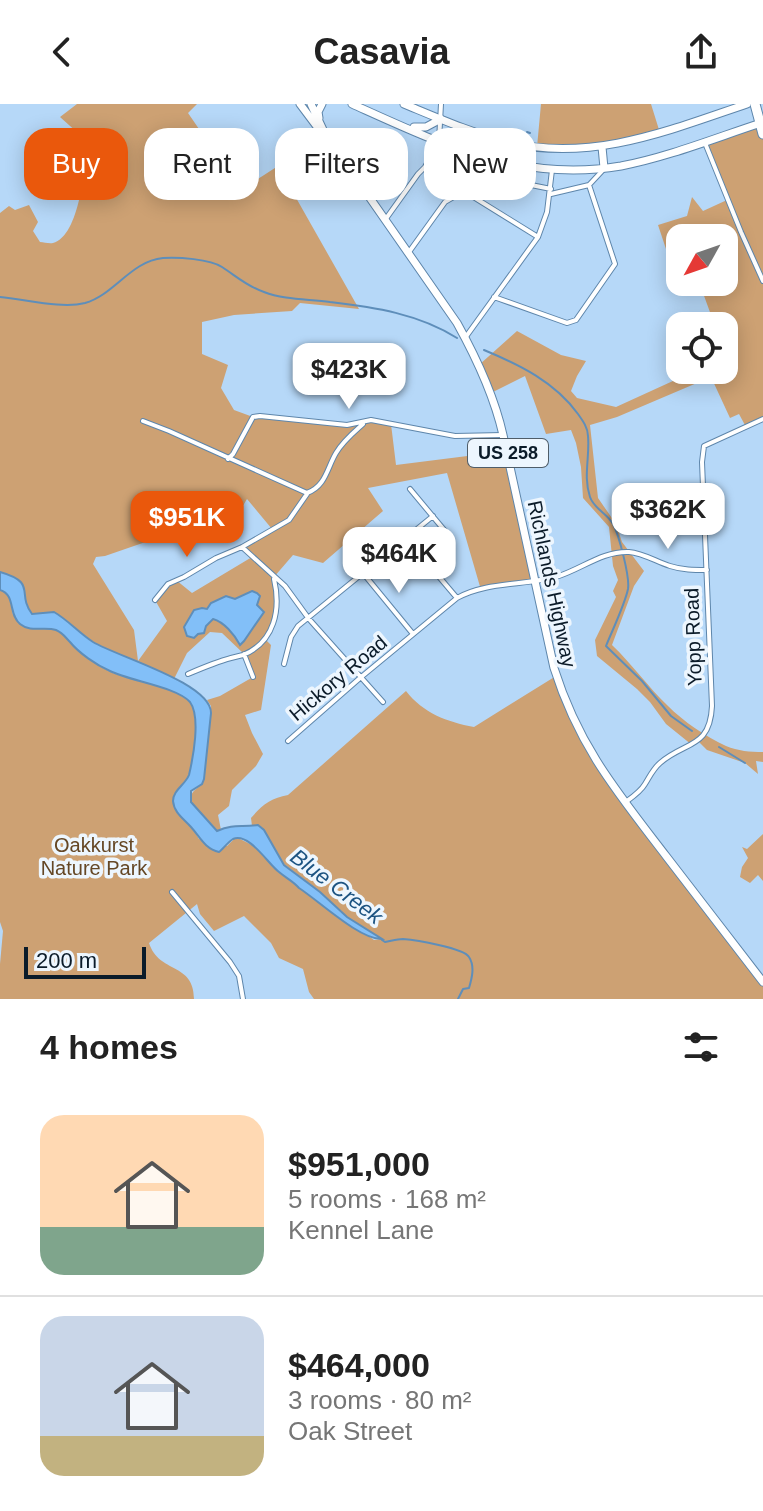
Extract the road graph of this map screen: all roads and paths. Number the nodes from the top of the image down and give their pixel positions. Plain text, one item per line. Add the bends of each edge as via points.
1 (300, 104) edge
2 (311, 104) edge
3 (322, 104) edge
4 (352, 104) edge
5 (404, 104) edge
6 (434, 104) edge
7 (441, 104) edge
8 (747, 104) edge
9 (755, 104) edge
10 (415, 109) junction
11 (441, 119) junction
12 (397, 124) junction
13 (319, 128) edge
14 (322, 128) edge
15 (323, 128) edge
16 (440, 128) edge
17 (465, 128) edge
18 (762, 129) edge
19 (424, 137) edge
20 (704, 142) junction
21 (536, 146) edge
22 (602, 147) junction
23 (424, 168) edge
24 (536, 168) edge
25 (604, 168) junction
26 (552, 170) junction
27 (589, 185) junction
28 (536, 187) edge
29 (551, 192) junction
30 (371, 200) edge
31 (448, 200) edge
32 (481, 200) edge
33 (385, 220) junction
34 (538, 237) junction
35 (409, 253) junction
36 (763, 281) edge
37 (494, 297) junction
38 (465, 338) junction
39 (763, 419) edge
40 (143, 421) dead end
41 (365, 422) junction
42 (503, 435) junction
43 (228, 459) junction
44 (410, 489) dead end
45 (307, 493) junction
46 (433, 516) junction
47 (445, 531) dead end
48 (406, 538) junction
49 (242, 547) junction
50 (707, 570) junction
51 (363, 573) junction
52 (274, 577) junction
53 (535, 581) junction
54 (457, 598) junction
55 (155, 600) dead end
56 (309, 619) junction
57 (413, 634) junction
58 (244, 654) junction
59 (284, 664) dead end
60 (188, 674) dead end
61 (253, 677) dead end
62 (360, 678) junction
63 (383, 702) dead end
64 (288, 741) dead end
65 (625, 803) junction
66 (172, 892) dead end
67 (763, 982) edge
68 (243, 999) edge

1 - 13 main road, Richlands Highway / US 258
2 - 14 main road, Richlands Highway / US 258
3 - 15 main road via 318,112
4 - 12 main road
5 - 10 main road
6 - 10 main road
7 - 11 street
8 - 22 main road
9 - 18 highway
10 - 11 main road
11 - 12 main road via 419,128
11 - 16 street
11 - 17 main road
12 - 19 main road
18 - 20 main road
20 - 25 main road
20 - 36 street
21 - 22 main road
22 - 25 main road
23 - 33 street
24 - 26 main road
25 - 26 main road
25 - 27 street
26 - 29 street
27 - 29 street
27 - 37 street via 615,264 576,320 567,323
28 - 29 street
29 - 34 street
30 - 33 main road, Richlands Highway / US 258
31 - 35 street
32 - 34 street
33 - 35 main road, Richlands Highway / US 258
34 - 37 street
35 - 38 main road, Richlands Highway / US 258
37 - 38 street
38 - 42 main road, Richlands Highway / US 258 via 491,393
39 - 50 street, Yopp Road via 704,446
40 - 43 street
41 - 42 street via 455,436
41 - 43 street via 253,417
41 - 45 street via 337,451 323,483
42 - 53 main road, Richlands Highway / US 258
43 - 45 street
44 - 46 street
45 - 49 street via 289,520
46 - 47 street
46 - 48 street
48 - 51 street
48 - 54 street
49 - 52 street
49 - 55 street via 168,584
50 - 53 street, Hickory Road via 680,569 629,552 605,555
50 - 65 street, Yopp Road via 709,728 660,763
51 - 56 street
51 - 57 street
52 - 56 street
52 - 58 street via 278,601 271,628 265,640
53 - 54 street, Hickory Road via 469,591
53 - 65 main road, Richlands Highway / US 258 via 566,704 591,754
54 - 57 street, Hickory Road
56 - 59 street via 291,637
56 - 62 street
57 - 62 street, Hickory Road
58 - 60 street
58 - 61 street
62 - 63 street
62 - 64 street, Hickory Road
65 - 67 main road, Richlands Highway / US 258
66 - 68 street via 230,962

